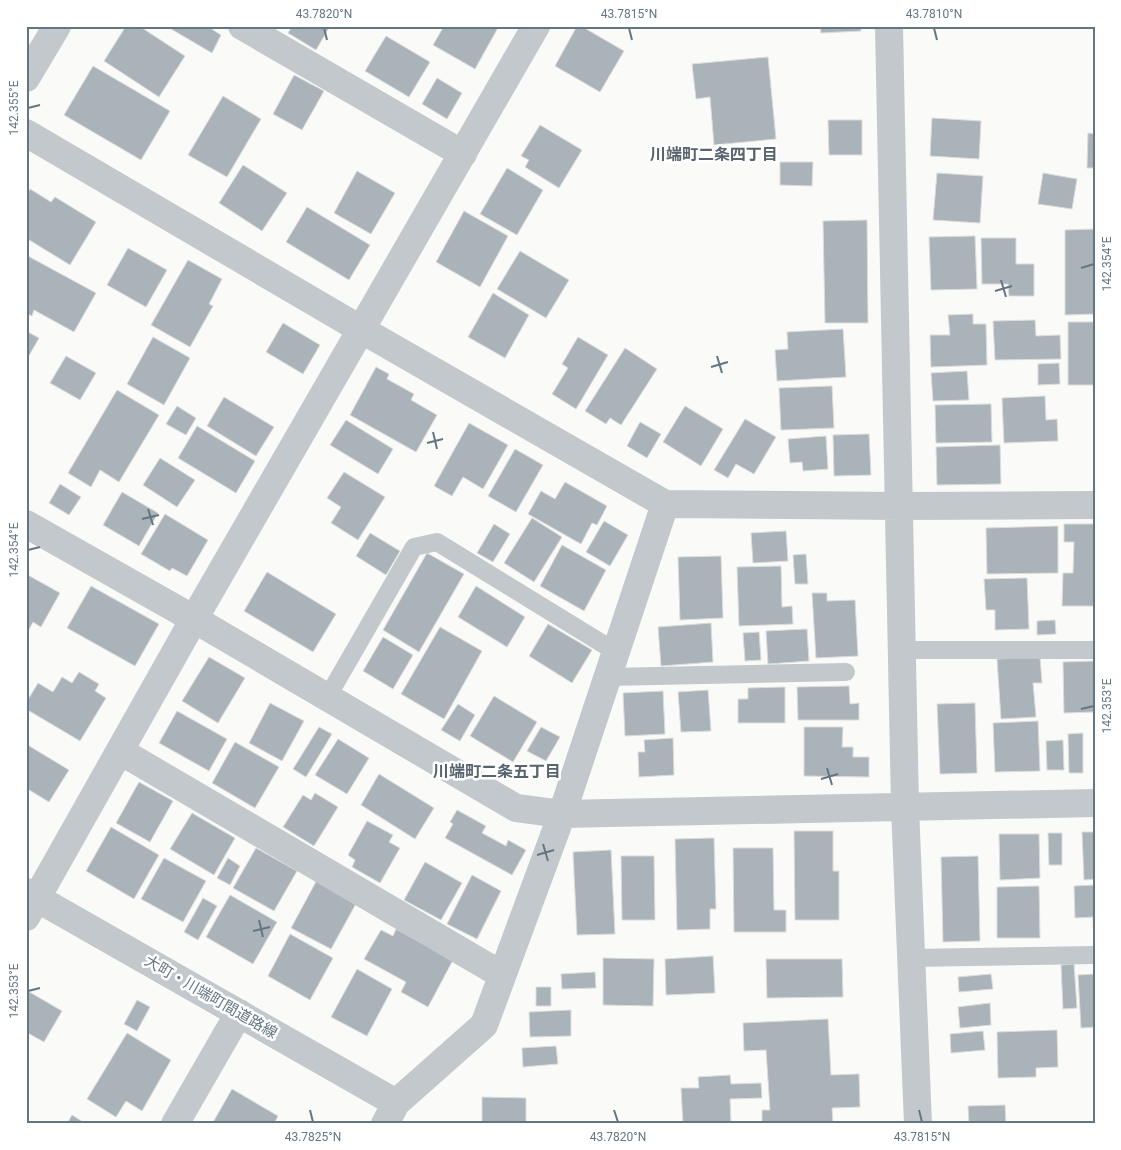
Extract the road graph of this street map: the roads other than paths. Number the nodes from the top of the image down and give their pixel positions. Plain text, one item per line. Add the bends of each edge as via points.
1 (57, 26) edge
2 (242, 26) edge
3 (536, 26) edge
4 (889, 26) edge
5 (26, 78) edge
6 (26, 133) edge
7 (463, 154) junction
8 (362, 330) junction
9 (665, 504) junction
10 (1095, 505) edge
11 (900, 506) junction
12 (26, 524) edge
13 (194, 619) junction
14 (902, 650) junction
15 (1095, 650) edge
16 (612, 665) junction
17 (846, 672) dead end
18 (327, 698) junction
19 (120, 751) junction
20 (1095, 803) edge
21 (905, 807) junction
22 (562, 814) junction
23 (30, 903) edge
24 (1095, 955) edge
25 (912, 958) junction
26 (502, 975) junction
27 (239, 1013) junction
28 (391, 1113) edge
29 (175, 1124) edge
30 (918, 1124) edge

1 - 5 street
2 - 7 street
3 - 7 street
4 - 11 street
6 - 8 street
7 - 8 street
8 - 9 street
8 - 13 street
9 - 11 street
9 - 16 street
10 - 11 street
11 - 14 street
12 - 13 street
13 - 18 street
13 - 19 street
14 - 15 lane
14 - 21 street
16 - 17 lane
16 - 18 lane via 437,542 414,547
16 - 22 street
18 - 22 street via 516,808
19 - 23 street
19 - 26 street
20 - 21 street
21 - 22 street
21 - 25 street
22 - 26 street
23 - 27 street, 大町・川端町間道路線
24 - 25 lane
25 - 30 street
26 - 28 street via 484,1024
27 - 28 street, 大町・川端町間道路線
27 - 29 street

